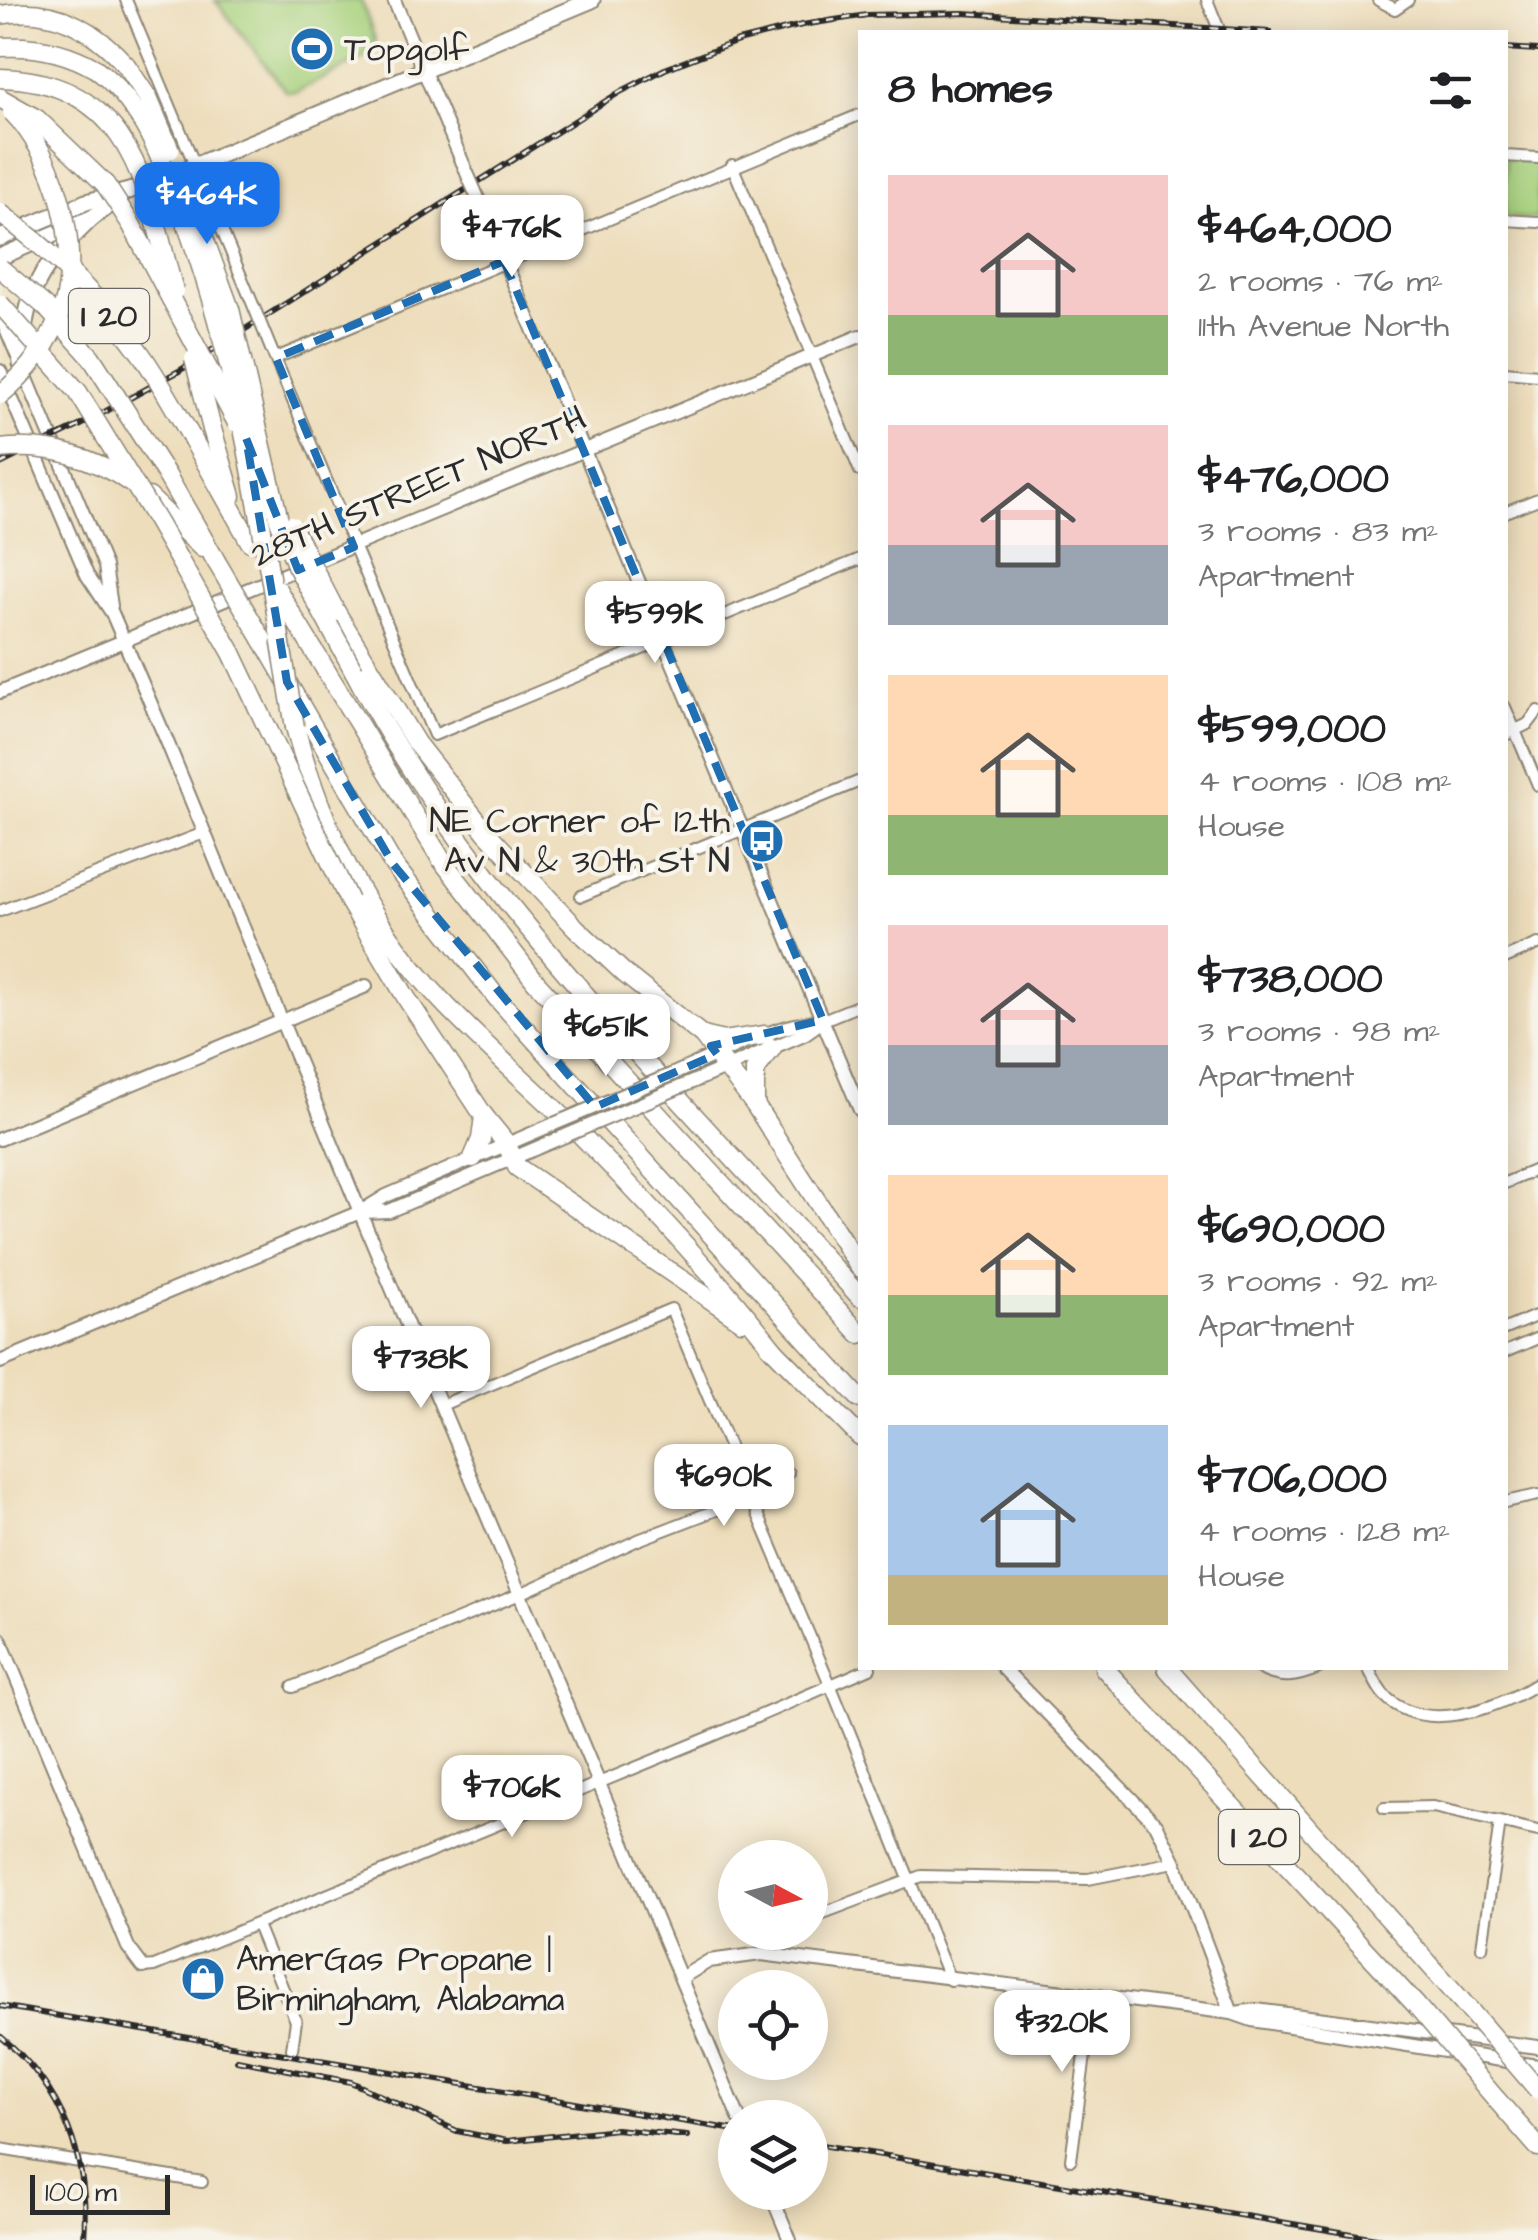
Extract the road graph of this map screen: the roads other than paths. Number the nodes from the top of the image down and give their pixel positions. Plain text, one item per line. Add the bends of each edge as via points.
1 (126, 0) edge
2 (394, 0) edge
3 (592, 0) edge
4 (1206, 0) edge
5 (1378, 0) edge
6 (1408, 0) edge
7 (0, 14) edge
8 (1219, 30) edge
9 (0, 48) edge
10 (424, 70) junction
11 (0, 78) edge
12 (0, 99) edge
13 (858, 115) edge
14 (1508, 156) edge
15 (1538, 158) edge
16 (732, 165) junction
17 (194, 166) junction
18 (128, 192) junction
19 (0, 213) edge
20 (92, 218) junction
21 (1508, 220) edge
22 (1538, 222) edge
23 (1, 237) edge
24 (0, 258) edge
25 (504, 261) junction
26 (0, 268) edge
27 (0, 304) edge
28 (0, 314) edge
29 (858, 337) edge
30 (274, 353) junction
31 (812, 356) junction
32 (21, 364) junction
33 (0, 371) edge
34 (1508, 372) edge
35 (1538, 376) edge
36 (0, 395) edge
37 (0, 449) edge
38 (584, 451) junction
39 (858, 466) edge
40 (1538, 499) edge
41 (1508, 511) edge
42 (236, 516) junction
43 (354, 547) junction
44 (858, 560) edge
45 (216, 561) junction
46 (112, 613) junction
47 (664, 640) junction
48 (124, 642) junction
49 (0, 692) edge
50 (1538, 711) edge
51 (1510, 733) edge
52 (858, 781) edge
53 (1538, 785) edge
54 (742, 829) junction
55 (204, 833) junction
56 (581, 896) dead end
57 (0, 912) edge
58 (1538, 944) edge
59 (1508, 957) edge
60 (366, 986) dead end
61 (858, 1005) edge
62 (283, 1020) junction
63 (823, 1020) junction
64 (703, 1036) junction
65 (768, 1041) junction
66 (722, 1061) junction
67 (755, 1105) junction
68 (858, 1105) edge
69 (484, 1116) junction
70 (0, 1139) edge
71 (509, 1152) junction
72 (473, 1158) junction
73 (1538, 1169) edge
74 (1508, 1182) edge
75 (360, 1212) junction
76 (858, 1265) edge
77 (858, 1295) edge
78 (1538, 1315) edge
79 (1508, 1328) edge
80 (858, 1332) edge
81 (1538, 1338) edge
82 (775, 1351) junction
83 (1508, 1351) edge
84 (0, 1362) edge
85 (858, 1397) edge
86 (442, 1405) junction
87 (858, 1435) edge
88 (788, 1473) dead end
89 (1538, 1495) edge
90 (750, 1497) junction
91 (1508, 1501) edge
92 (520, 1594) junction
93 (0, 1639) edge
94 (865, 1670) edge
95 (1004, 1670) edge
96 (1097, 1670) edge
97 (1106, 1670) edge
98 (1170, 1670) edge
99 (1179, 1670) edge
100 (1264, 1670) edge
101 (1314, 1670) edge
102 (1369, 1670) edge
103 (1538, 1683) edge
104 (830, 1684) junction
105 (293, 1687) dead end
106 (1208, 1712) junction
107 (1165, 1736) junction
108 (599, 1782) junction
109 (1384, 1808) dead end
110 (1500, 1822) junction
111 (1538, 1831) edge
112 (1175, 1862) junction
113 (909, 1880) junction
114 (828, 1911) edge
115 (257, 1925) junction
116 (1482, 1946) dead end
117 (143, 1967) joint
118 (681, 1978) junction
119 (950, 1980) junction
120 (1093, 1996) junction
121 (1232, 2013) junction
122 (1538, 2036) edge
123 (1522, 2045) junction
124 (1538, 2047) edge
125 (292, 2049) dead end
126 (1538, 2066) edge
127 (1538, 2090) edge
128 (732, 2100) edge
129 (1538, 2148) edge
130 (0, 2149) edge
131 (1071, 2160) dead end
132 (202, 2182) dead end
133 (778, 2210) edge
134 (790, 2240) edge

1 - 17 street
2 - 10 street
3 - 10 main road
4 - 8 street
5 - 6 street via 1395,8
7 - 77 highway, bridge via 71,20 109,45 154,108 230,308 289,550 426,793 539,944
9 - 82 highway, bridge via 74,55 128,100 147,127 210,286 256,492 295,727 350,873 393,943 439,998 708,1268
10 - 17 main road
10 - 25 street, bridge
11 - 42 highway, bridge via 40,82 76,96 111,124 136,158
12 - 36 highway, bridge via 31,133 51,172 69,266 55,326
12 - 64 highway, bridge via 36,119 106,184 395,711 486,832 576,928
13 - 16 street
14 - 15 street
16 - 25 street
16 - 31 street
17 - 18 main road
17 - 30 street, bridge
18 - 20 main road
18 - 23 main road
19 - 42 highway, I 20, bridge via 96,300 140,353
20 - 24 main road
20 - 32 main road via 32,290
21 - 22 street
25 - 30 street
25 - 38 street
26 - 45 highway, I 20, bridge via 91,357
27 - 69 highway, bridge via 78,392 158,522 232,653 349,901
28 - 32 street
29 - 31 street, 28TH STREET NORTH
30 - 43 street
31 - 38 street, 28TH STREET NORTH
31 - 39 street
32 - 46 street via 105,566
33 - 46 street via 87,575
34 - 35 street
37 - 45 highway, bridge via 54,451 118,474
38 - 43 street, 28TH STREET NORTH
38 - 47 street
40 - 41 street
42 - 80 highway, I 20, bridge via 441,859 536,982
43 - 47 street via 434,734
43 - 48 street, 28TH STREET NORTH
44 - 47 street
45 - 85 highway, I 20, bridge via 393,864 497,998
46 - 48 street
47 - 54 street
48 - 49 street, 28TH STREET NORTH
48 - 55 street
50 - 51 street
51 - 53 street
52 - 54 street
54 - 56 street
54 - 63 street
55 - 57 street
55 - 62 street
58 - 59 street
60 - 62 street
61 - 63 street
62 - 70 street
62 - 75 street
63 - 65 street via 798,1023
63 - 68 street
64 - 65 highway
64 - 66 highway
65 - 66 street
65 - 67 highway via 754,1070
66 - 67 highway
66 - 71 street, bridge via 554,1124
66 - 71 street, bridge via 684,1086
67 - 76 highway
69 - 71 highway
69 - 72 highway
71 - 72 street
71 - 75 street via 389,1210
71 - 82 highway via 517,1167 732,1312
72 - 75 street
73 - 74 street
75 - 84 street
75 - 86 street
78 - 79 street
81 - 83 street
82 - 87 highway
86 - 90 street via 671,1309
86 - 92 street
88 - 90 street
89 - 91 street
90 - 92 street
90 - 104 street
92 - 105 street
92 - 108 street
93 - 117 street via 128,1948
94 - 104 street
95 - 112 street via 1140,1804
96 - 107 highway
97 - 107 highway, I 20
98 - 106 highway, I 20
99 - 106 highway
100 - 101 street via 1279,1678
102 - 103 street via 1383,1694 1406,1710 1436,1717 1476,1710
104 - 108 street
104 - 113 street
106 - 127 highway, I 20, bridge
107 - 129 highway, I 20, bridge via 1416,2005
108 - 115 street
108 - 118 street
109 - 110 street via 1433,1808
110 - 111 street
110 - 116 street
112 - 113 street via 1088,1880
112 - 121 street
113 - 114 street
113 - 119 street
115 - 117 street
115 - 125 street via 296,2021
118 - 119 street via 709,1961 761,1954
118 - 128 street
119 - 120 street
120 - 121 street
120 - 131 street
121 - 123 street via 1256,2010
121 - 126 street
122 - 123 street
123 - 124 street
130 - 132 street
133 - 134 street

